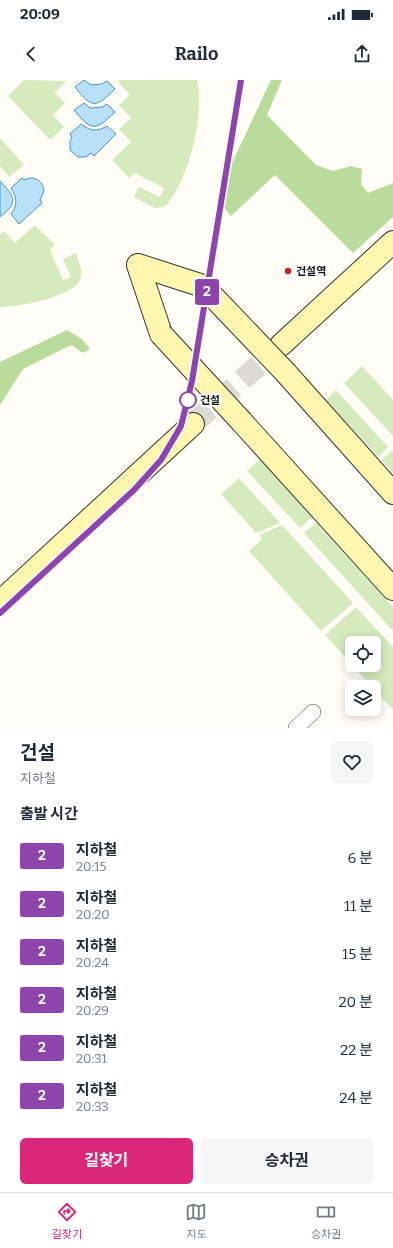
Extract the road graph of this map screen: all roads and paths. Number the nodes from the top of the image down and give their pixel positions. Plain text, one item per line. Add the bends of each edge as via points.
1 (393, 242) edge
2 (281, 345) tunnel mouth
3 (193, 424) tunnel mouth
4 (393, 492) edge
5 (393, 589) edge
6 (0, 602) edge
7 (313, 712) dead end
8 (296, 728) edge

1 - 2 street
3 - 6 street
4 - 5 street, bridge via 286,373 203,286 138,265 161,334
7 - 8 street

